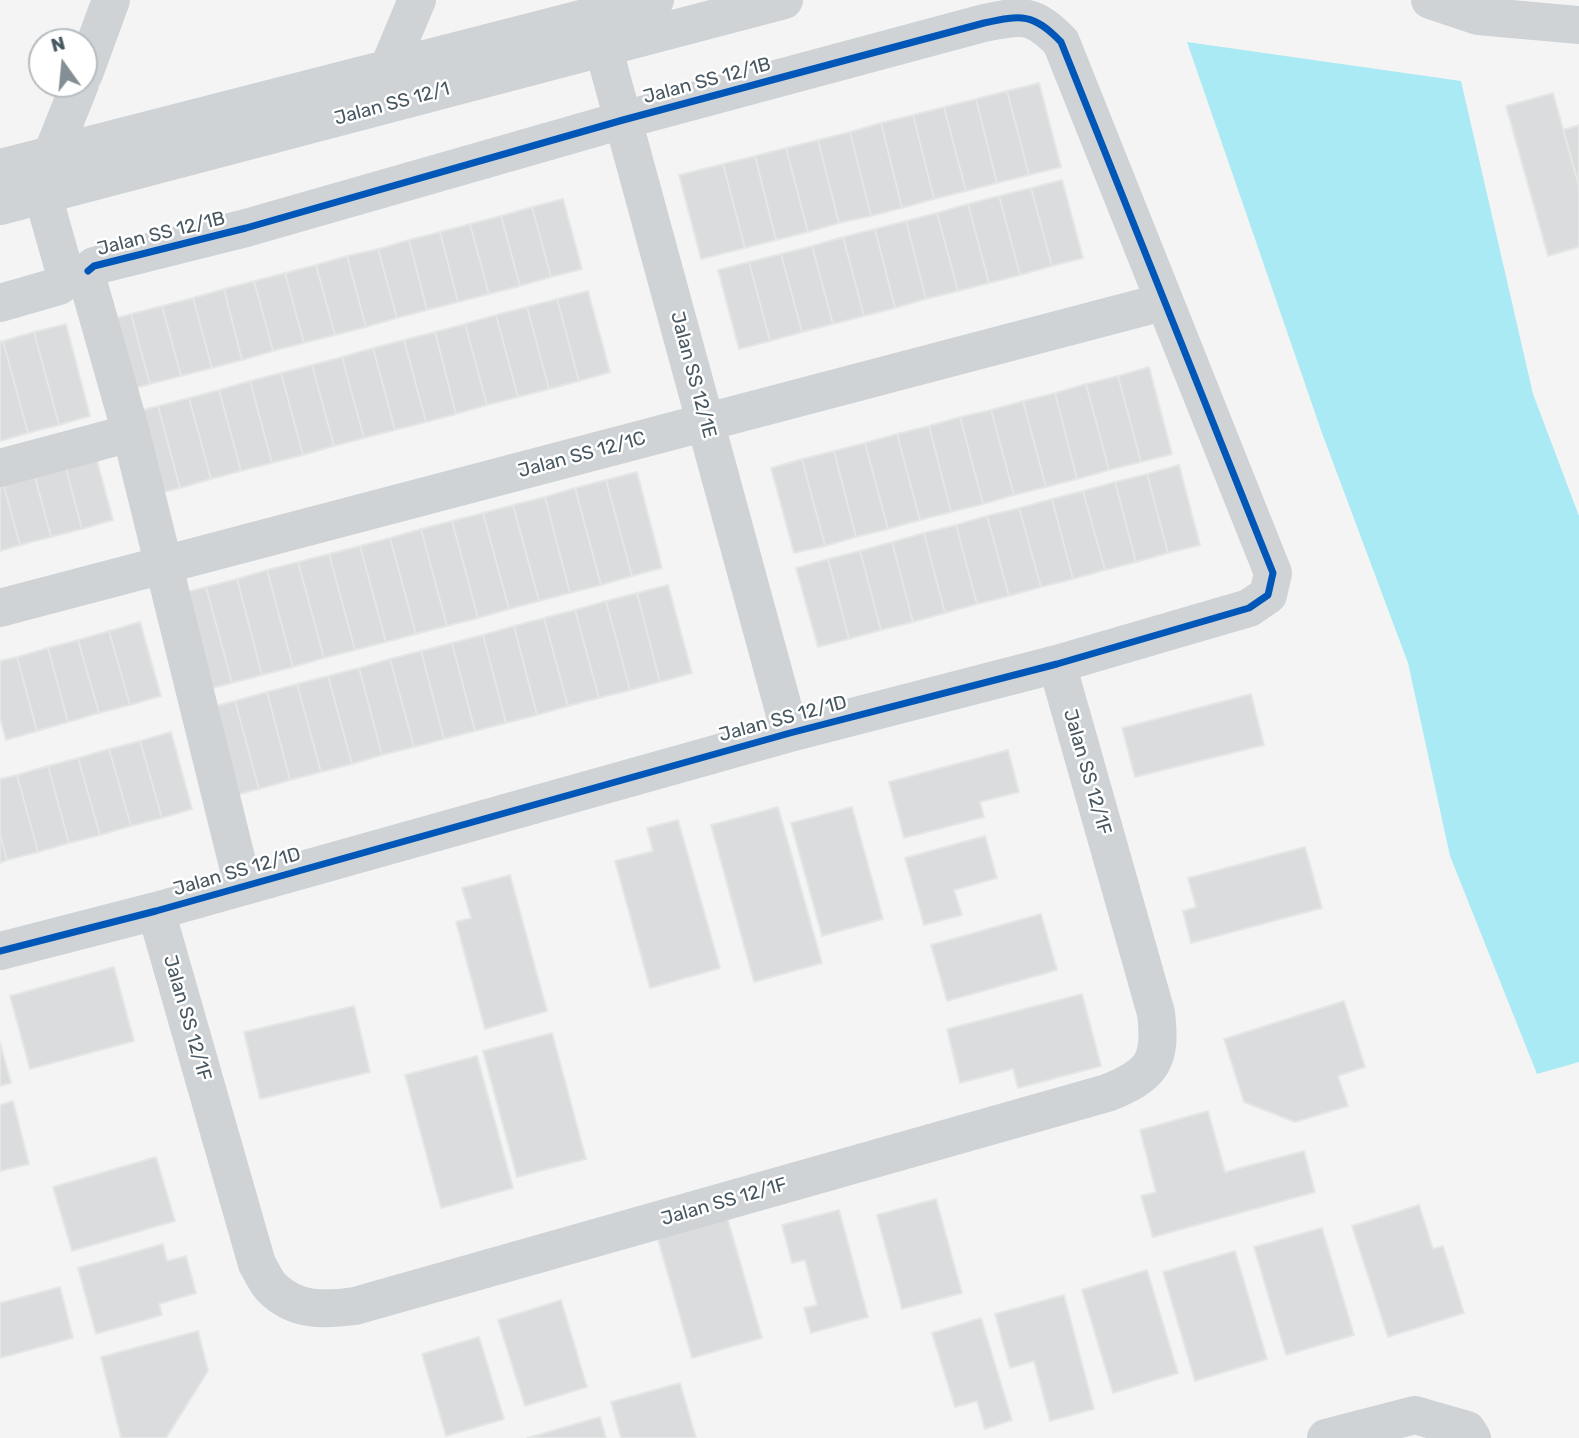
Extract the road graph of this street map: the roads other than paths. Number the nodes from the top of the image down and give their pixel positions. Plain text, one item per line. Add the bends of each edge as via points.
1 (111, 0) edge
2 (417, 0) edge
3 (655, 0) edge
4 (1430, 0) edge
5 (761, 3) edge
6 (1579, 25) edge
7 (599, 33) junction
8 (98, 36) edge
9 (388, 69) junction
10 (70, 98) edge
11 (624, 120) junction
12 (28, 160) edge
13 (44, 195) junction
14 (0, 206) edge
15 (1163, 302) junction
16 (0, 303) edge
17 (706, 422) junction
18 (131, 433) junction
19 (0, 468) edge
20 (164, 565) junction
21 (0, 608) edge
22 (1057, 664) junction
23 (790, 733) junction
24 (243, 886) junction
25 (156, 911) junction
26 (0, 951) edge
27 (1469, 1434) edge
28 (1326, 1438) edge

1 - 8 street
2 - 9 street
3 - 7 street, Jalan SS 12/1
4 - 6 street via 1479,16
5 - 7 street, Jalan SS 12/1
7 - 9 street, Jalan SS 12/1
7 - 11 street, Jalan SS 12/1E
7 - 13 street, Jalan SS 12/1
9 - 12 street, Jalan SS 12/1
10 - 12 street
11 - 15 street, Jalan SS 12/1B via 984,23 1025,17 1044,25 1061,42
11 - 17 street, Jalan SS 12/1E
11 - 18 street, Jalan SS 12/1B via 246,228 94,266 86,278
12 - 13 street
13 - 14 street, Jalan SS 12/1
13 - 16 street via 65,281
15 - 17 street, Jalan SS 12/1C
15 - 22 street, Jalan SS 12/1D via 1273,573 1268,595 1250,608
17 - 20 street, Jalan SS 12/1C
17 - 23 street, Jalan SS 12/1E
18 - 19 street
18 - 20 street
20 - 21 street, Jalan SS 12/1C
20 - 24 street
22 - 23 street, Jalan SS 12/1D
22 - 25 street, Jalan SS 12/1F via 1156,1013 1159,1040 1153,1063 1132,1083 355,1306 323,1310 296,1304 272,1288 257,1264
23 - 24 street, Jalan SS 12/1D
24 - 25 street, Jalan SS 12/1D
25 - 26 street, Jalan SS 12/1D
27 - 28 street via 1415,1415

